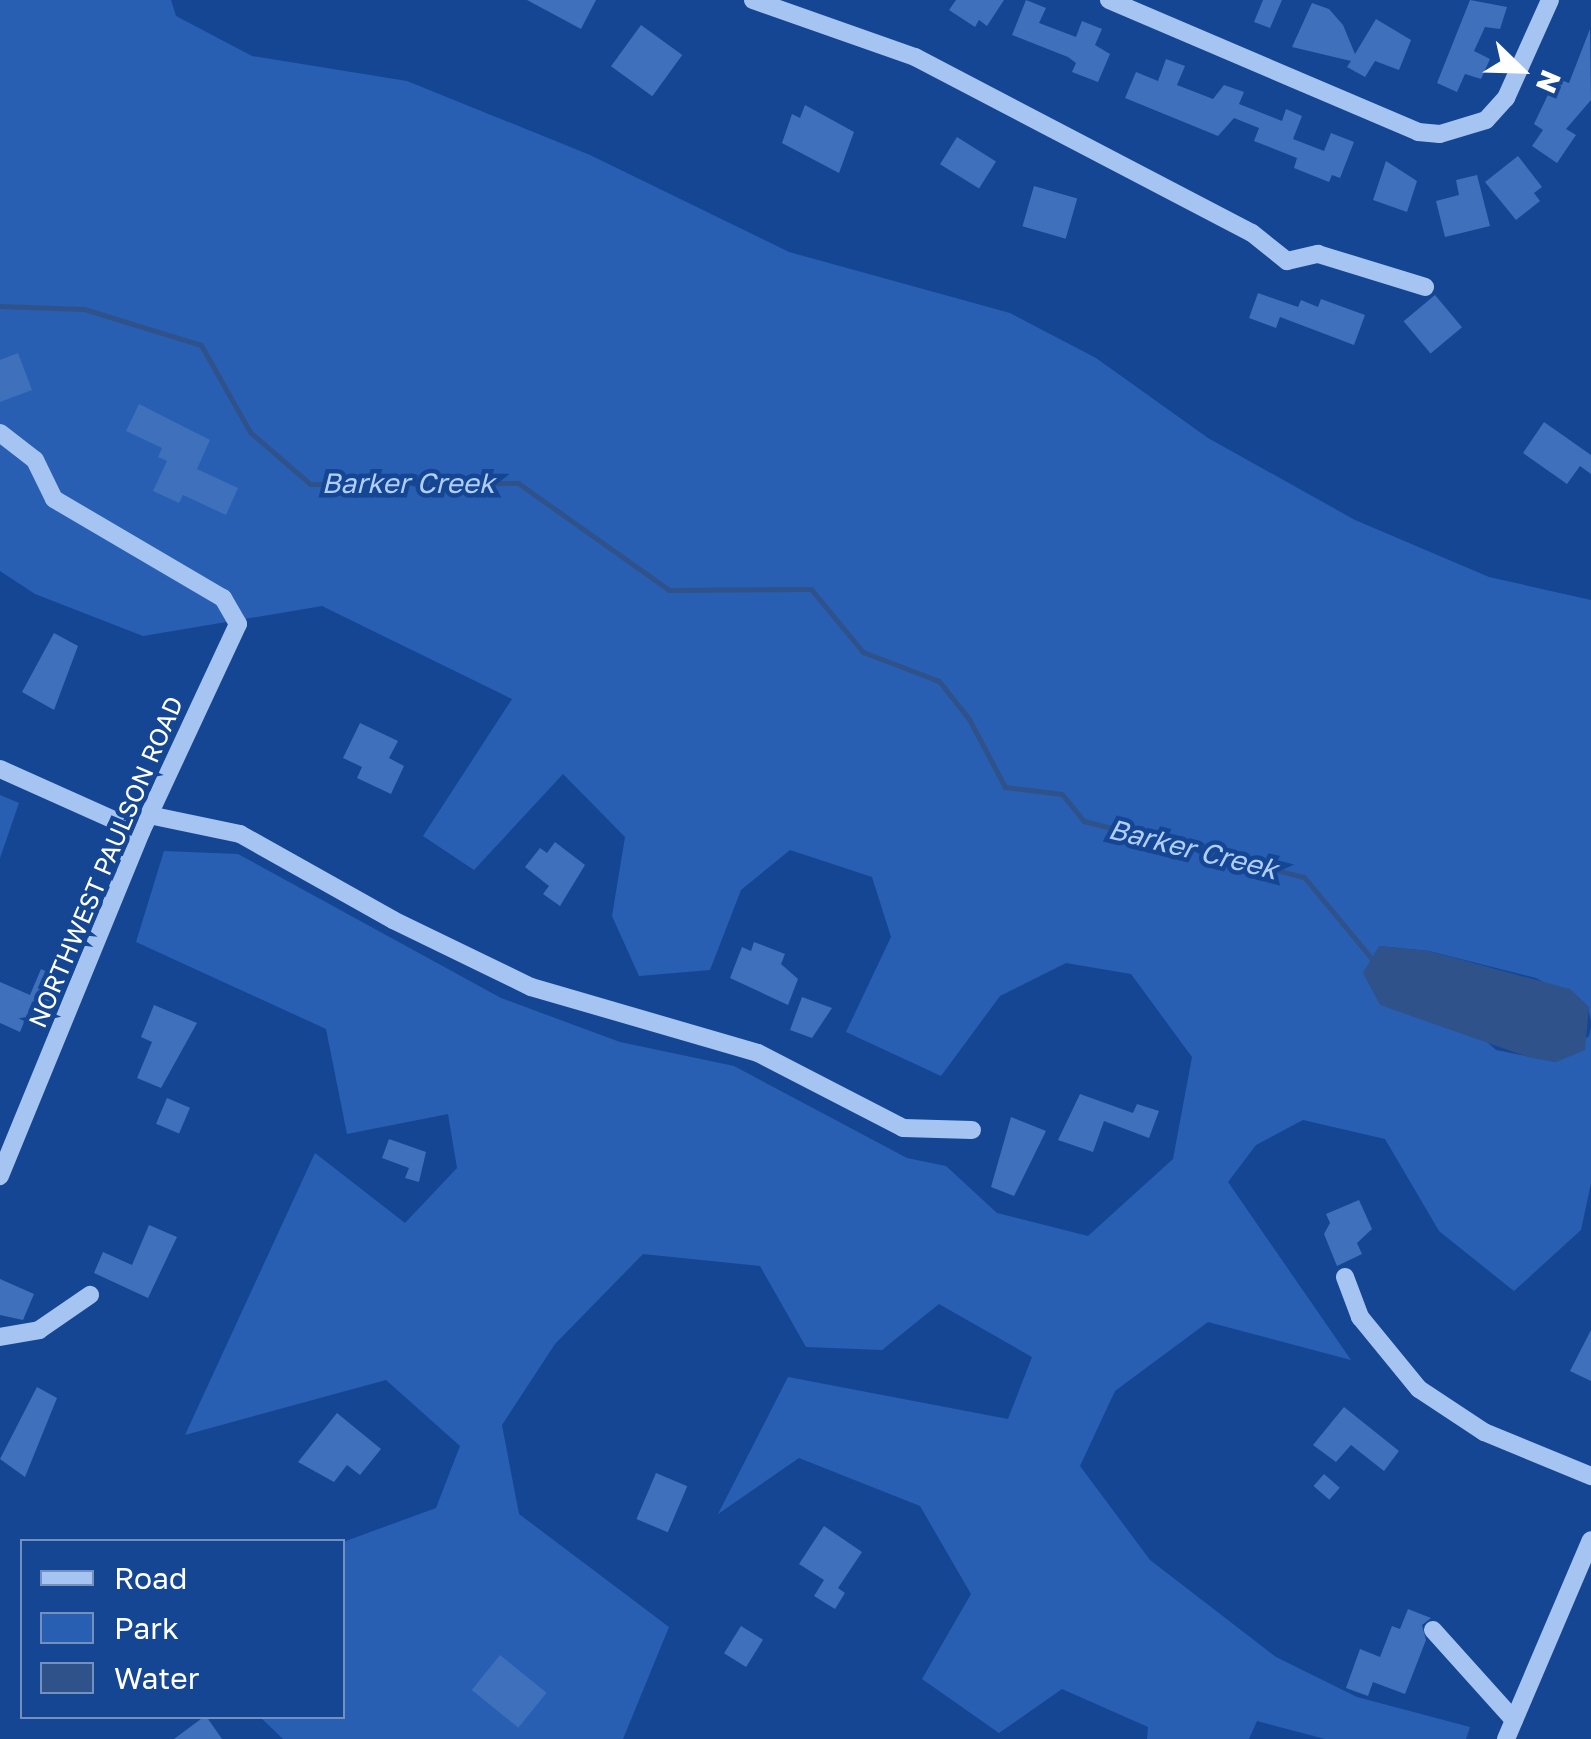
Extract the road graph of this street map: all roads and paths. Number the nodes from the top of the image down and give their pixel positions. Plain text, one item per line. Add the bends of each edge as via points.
1 (753, 0) edge
2 (1109, 0) edge
3 (1550, 0) edge
4 (1425, 287) dead end
5 (0, 433) edge
6 (0, 769) edge
7 (145, 823) junction
8 (972, 1130) dead end
9 (0, 1176) edge
10 (1346, 1277) dead end
11 (90, 1295) dead end
12 (0, 1337) edge
13 (1591, 1476) edge
14 (1591, 1540) edge
15 (1433, 1630) dead end
16 (1514, 1720) junction
17 (1506, 1739) edge

1 - 4 street via 915,57 1252,233 1287,262 1318,254
2 - 3 street via 1418,132 1440,134 1486,120 1506,98
5 - 7 street, NORTHWEST PAULSON ROAD via 35,460 54,499 223,598 238,624
6 - 7 street
7 - 8 street via 244,836 392,920 531,987 748,1049 903,1128
7 - 9 street, NORTHWEST PAULSON ROAD
10 - 13 street via 1360,1317 1419,1389 1484,1432
11 - 12 street via 40,1330
14 - 16 street
15 - 16 street
16 - 17 street

